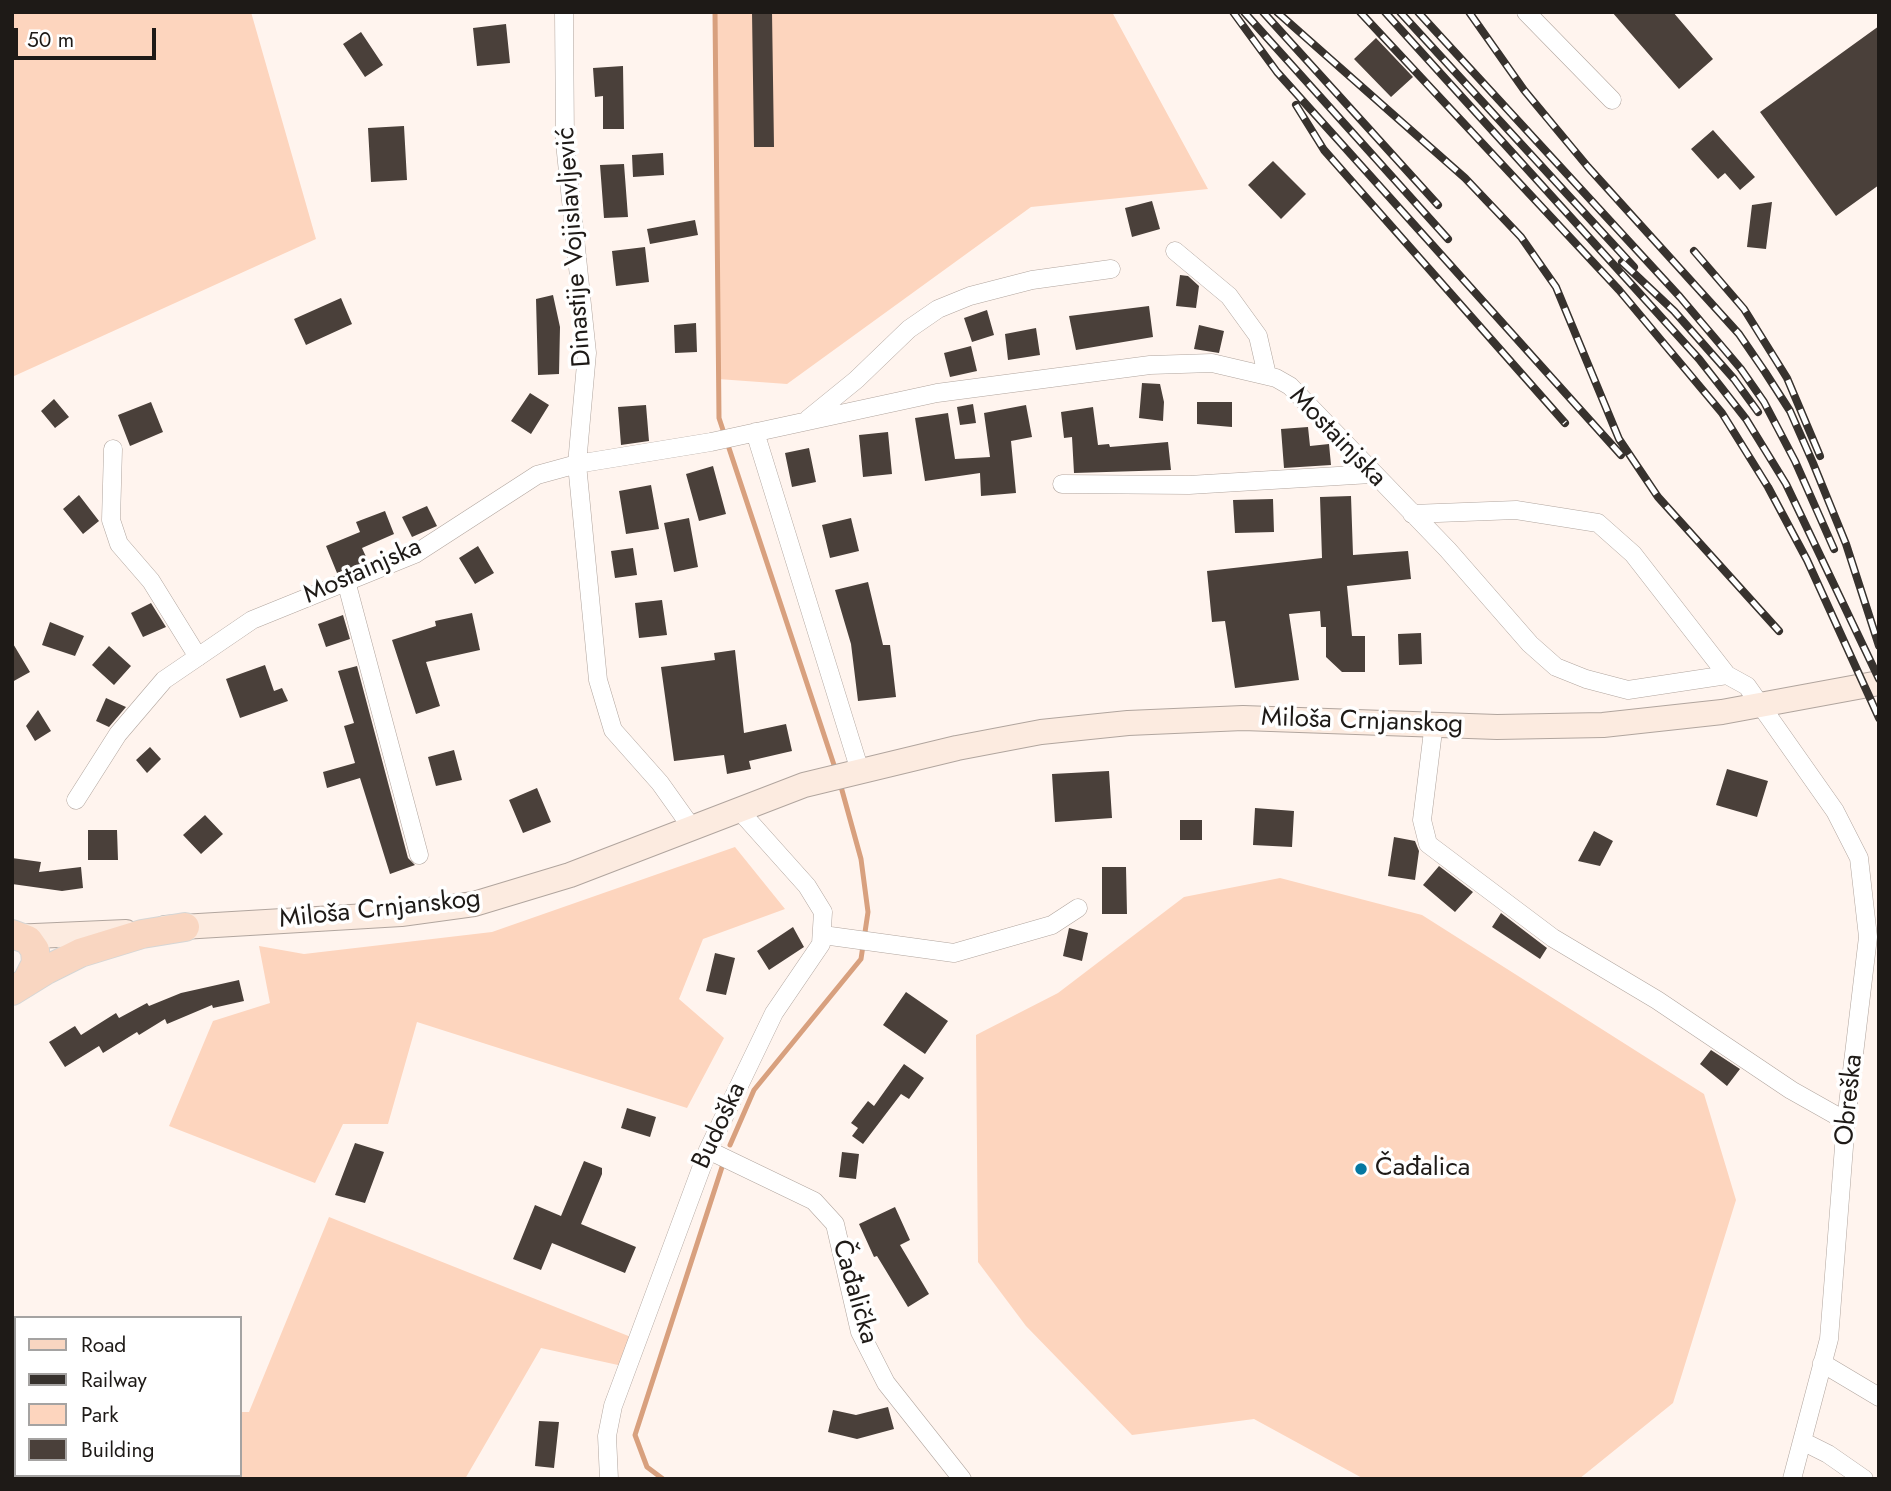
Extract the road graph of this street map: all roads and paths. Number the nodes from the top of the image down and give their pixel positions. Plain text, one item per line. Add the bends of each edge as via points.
1 (564, 12) edge
2 (1526, 12) edge
3 (1612, 100) dead end
4 (1175, 251) dead end
5 (1111, 269) dead end
6 (1267, 375) junction
7 (806, 421) junction
8 (751, 433) junction
9 (113, 449) dead end
10 (577, 464) junction
11 (1371, 474) junction
12 (1062, 484) dead end
13 (1412, 514) junction
14 (346, 581) junction
15 (198, 657) junction
16 (1727, 675) junction
17 (1879, 683) edge
18 (1759, 706) junction
19 (1434, 723) junction
20 (853, 772) junction
21 (76, 800) dead end
22 (738, 810) junction
23 (691, 828) junction
24 (419, 855) dead end
25 (1078, 908) dead end
26 (185, 927) junction
27 (823, 935) junction
28 (16, 936) edge
29 (20, 986) edge
30 (1846, 1121) junction
31 (708, 1150) junction
32 (1822, 1363) junction
33 (1879, 1397) edge
34 (1802, 1441) junction
35 (609, 1479) edge
36 (962, 1479) edge
37 (1792, 1479) edge
38 (1864, 1479) edge

1 - 10 street, Dinastije Vojislavljević via 565,143 587,353
2 - 3 street
4 - 6 street via 1229,296 1258,336
5 - 7 street via 1032,280 938,309 909,329
6 - 7 street, Mostainjska via 1212,363 1150,365 937,393
6 - 11 street, Mostainjska via 1290,386
7 - 8 street, Mostainjska
8 - 10 street, Mostainjska
8 - 20 street
9 - 15 street via 111,520 118,544 151,581
10 - 14 street, Mostainjska via 537,475 415,554
10 - 23 street, Dinastije Vojislavljević via 598,680 613,730 660,783
11 - 12 street via 1189,485
11 - 13 street, Mostainjska
13 - 16 street, Mostainjska via 1556,667 1628,690
13 - 16 street via 1516,510 1598,523 1633,554
14 - 15 street, Mostainjska via 253,620
14 - 24 street
15 - 21 street, Mostainjska via 164,680 118,734
16 - 18 street via 1747,686
17 - 18 main road, Miloša Crnjanskog
18 - 19 main road, Miloša Crnjanskog via 1603,725
18 - 30 street, Obreška via 1835,811 1860,858 1868,937
19 - 20 main road, Miloša Crnjanskog via 1243,718 1105,725 1022,735
19 - 30 street via 1422,820 1428,844 1553,938
20 - 22 main road, Miloša Crnjanskog
22 - 23 main road, Miloša Crnjanskog
22 - 27 street via 807,886 823,912
23 - 26 main road, Miloša Crnjanskog via 529,889 474,904 401,914
25 - 27 street via 1052,925 954,953
26 - 28 main road, Miloša Crnjanskog
26 - 29 main road via 100,946
27 - 31 street, Budoška via 774,1013
28 - 29 main road via 32,944 37,956 34,969
30 - 32 street, Obreška via 1829,1339
31 - 35 street, Budoška via 613,1406 607,1436
31 - 36 street, Čađalička via 814,1201 835,1224 860,1332 886,1383
32 - 33 street
32 - 34 street, Obreška
34 - 37 street, Obreška
34 - 38 street

